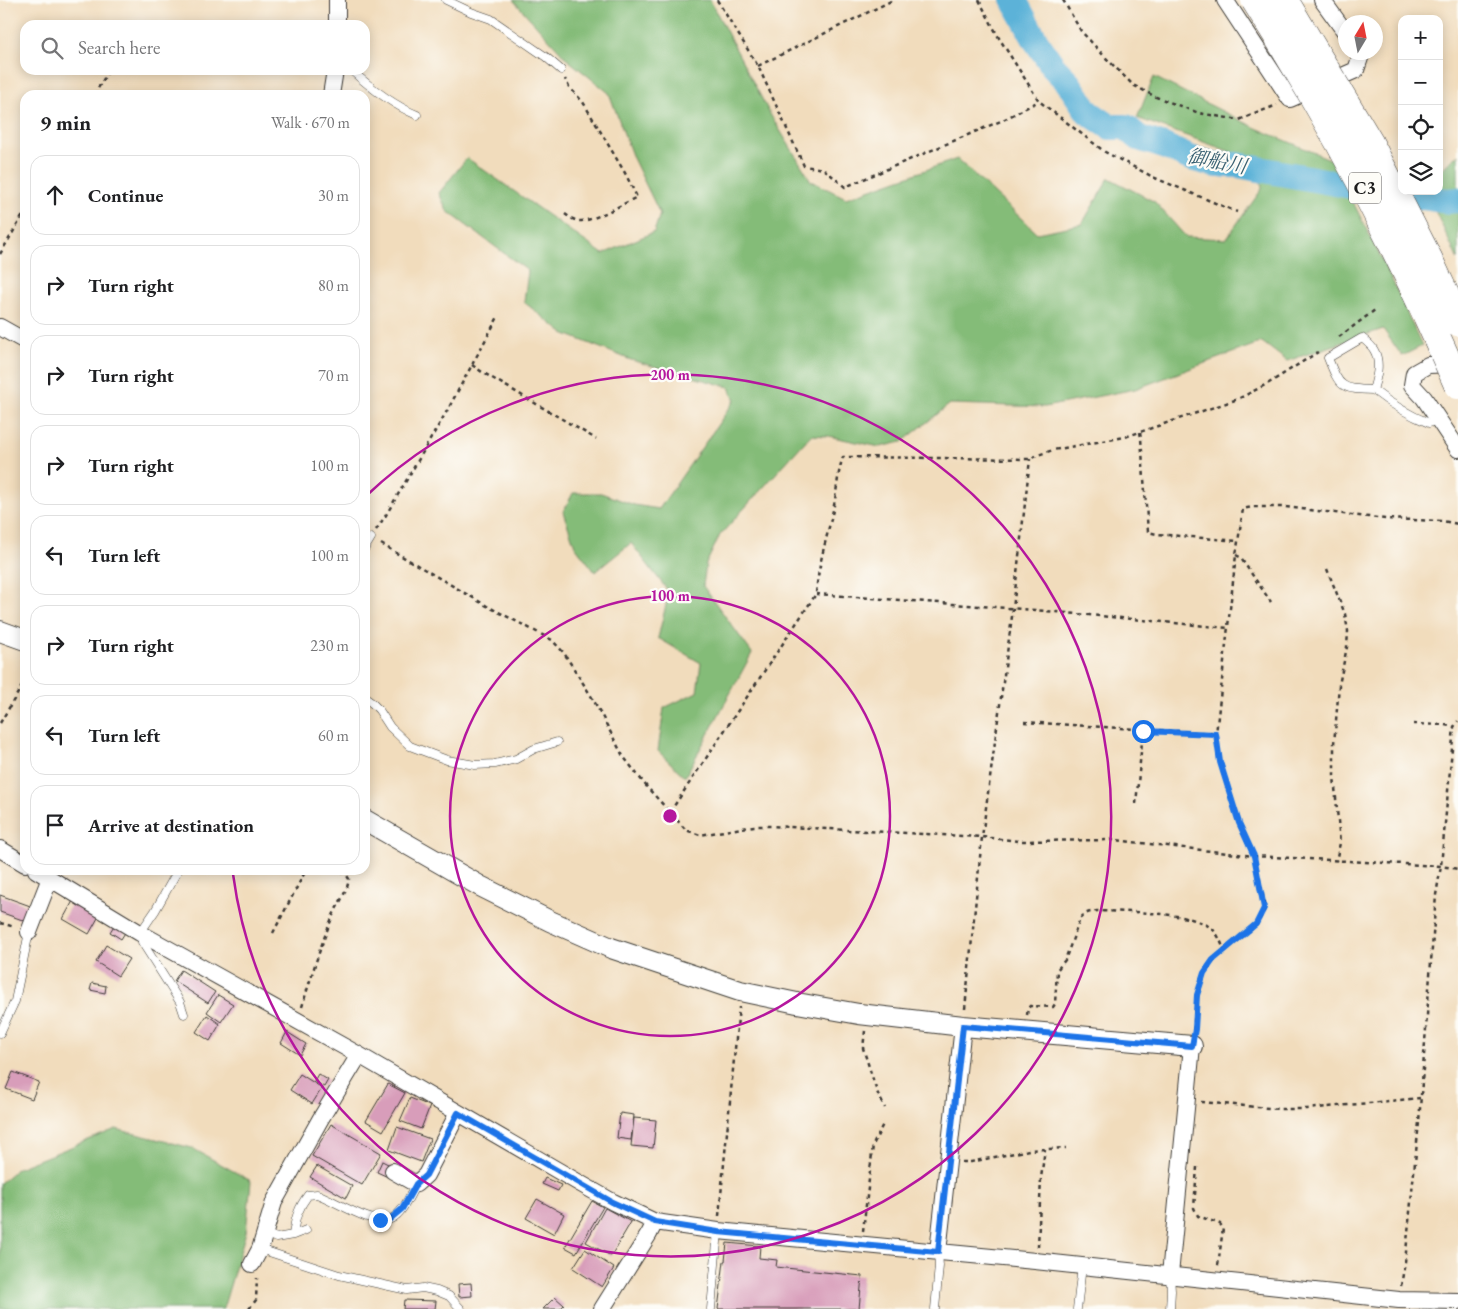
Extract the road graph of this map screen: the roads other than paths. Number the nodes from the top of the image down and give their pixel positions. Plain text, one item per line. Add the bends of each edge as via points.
1 (337, 0) edge
2 (446, 0) edge
3 (1225, 0) edge
4 (1255, 0) edge
5 (1284, 0) edge
6 (1322, 0) edge
7 (337, 20) edge
8 (1338, 22) edge
9 (1359, 60) edge
10 (561, 70) road end
11 (334, 75) edge
12 (357, 75) edge
13 (332, 90) edge
14 (418, 115) dead end
15 (1458, 322) edge
16 (0, 327) edge
17 (20, 338) edge
18 (1458, 364) edge
19 (1458, 385) edge
20 (1373, 390) junction
21 (1438, 419) junction
22 (1458, 449) edge
23 (0, 631) edge
24 (20, 638) edge
25 (370, 702) edge
26 (557, 742) dead end
27 (370, 823) edge
28 (0, 849) edge
29 (20, 861) edge
30 (45, 875) edge
31 (175, 875) edge
32 (50, 878) junction
33 (29, 932) joint
34 (142, 934) junction
35 (184, 1014) dead end
36 (963, 1026) junction
37 (0, 1034) edge
38 (1192, 1046) joint
39 (359, 1055) junction
40 (458, 1113) junction
41 (393, 1171) dead end
42 (416, 1184) junction
43 (655, 1222) junction
44 (306, 1230) dead end
45 (718, 1232) junction
46 (265, 1233) junction
47 (293, 1235) junction
48 (260, 1249) junction
49 (938, 1252) junction
50 (252, 1264) road end
51 (1082, 1266) junction
52 (1170, 1275) junction
53 (1458, 1301) edge
54 (461, 1309) edge
55 (602, 1309) edge
56 (711, 1309) edge
57 (935, 1309) edge
58 (1077, 1309) edge
59 (1170, 1309) edge

1 - 7 street
2 - 10 lane via 490,19
3 - 9 street via 1290,99 1356,70
4 - 19 highway, C3, bridge via 1374,205
5 - 15 highway, C3, bridge via 1370,144
6 - 8 street
11 - 13 street
12 - 14 lane via 404,109
16 - 17 street
18 - 21 street via 1428,365 1414,373 1412,385
20 - 20 lane via 1377,359 1373,348 1362,338 1328,358 1336,379 1344,386
20 - 21 lane via 1416,418 1430,423
21 - 22 street
23 - 24 street
25 - 26 lane via 410,746 447,760 475,765 495,764
27 - 36 street via 480,886 611,948 740,991 797,1004
28 - 29 street
30 - 32 street
31 - 34 lane
32 - 33 street
32 - 34 street
33 - 37 lane via 15,1001
34 - 35 lane via 142,942 180,1002
34 - 39 street
36 - 38 street
36 - 49 street
38 - 52 street
39 - 40 street
39 - 46 street via 274,1202
40 - 42 street via 426,1175
40 - 43 street
41 - 42 street
42 - 47 lane via 402,1209 390,1219 368,1218 317,1194 308,1195 296,1218
43 - 45 street
43 - 55 street
44 - 47 lane
45 - 49 street
45 - 56 lane
46 - 47 lane via 276,1238
46 - 48 street
48 - 50 street
48 - 54 lane via 339,1275 407,1290 423,1288 437,1291 449,1296
49 - 51 street
49 - 57 lane
51 - 52 street
51 - 58 lane
52 - 53 street via 1399,1300
52 - 59 lane

